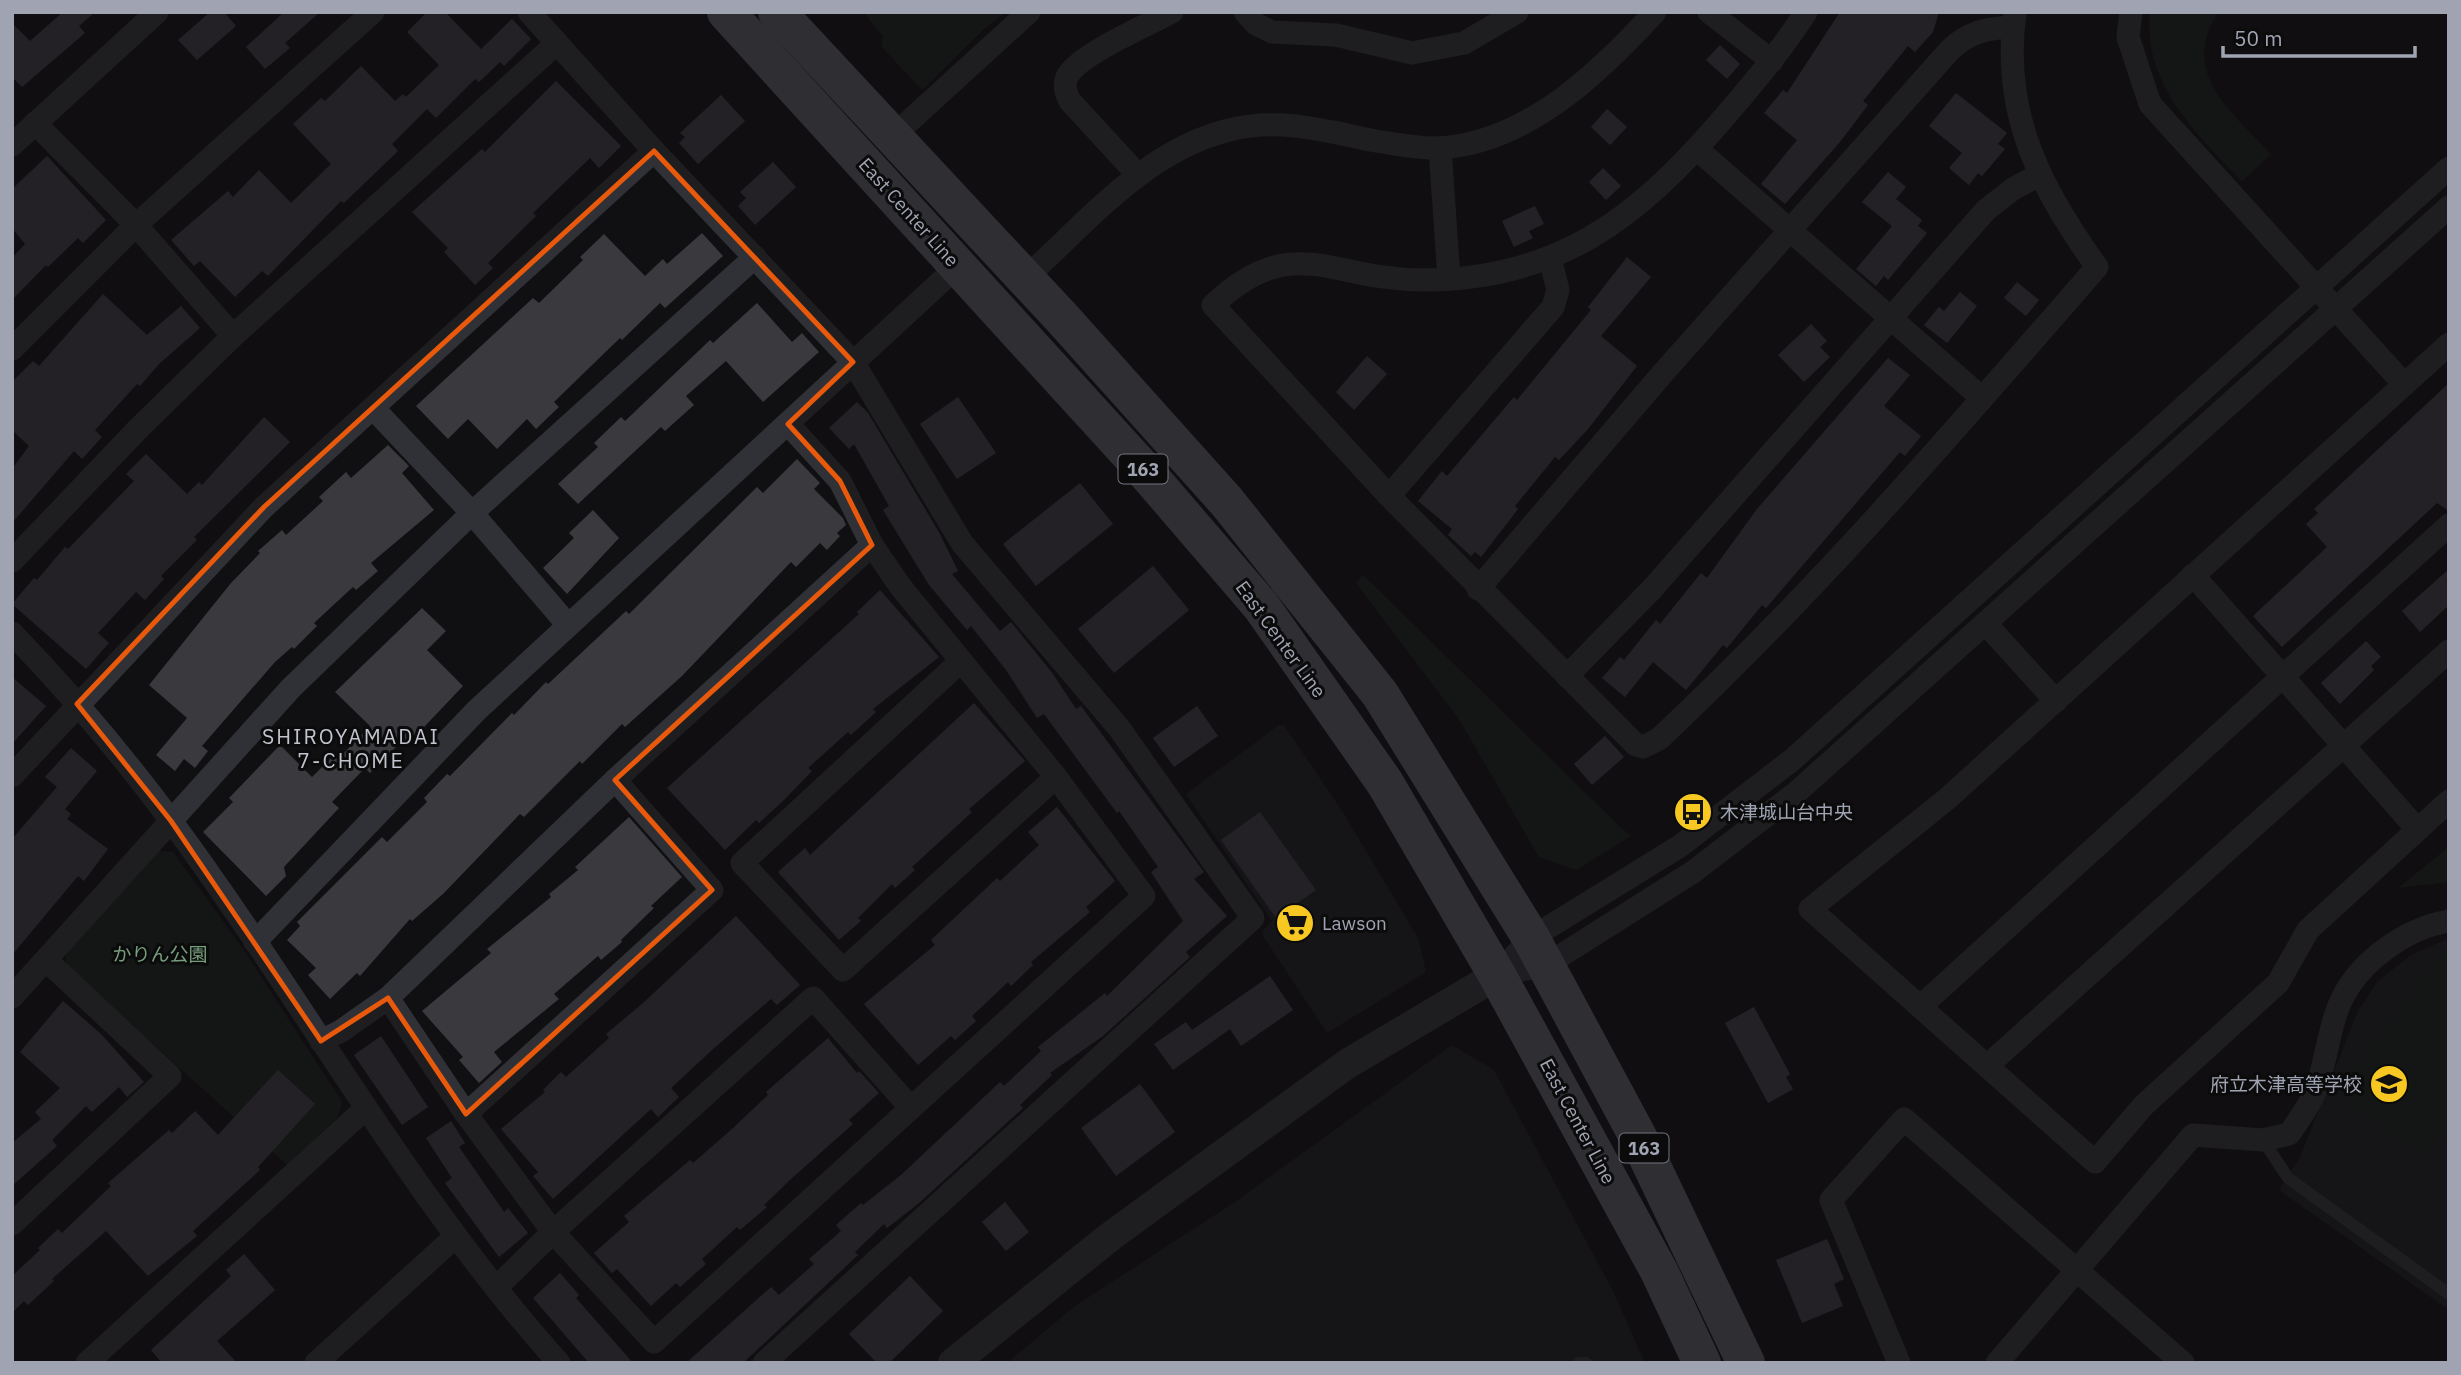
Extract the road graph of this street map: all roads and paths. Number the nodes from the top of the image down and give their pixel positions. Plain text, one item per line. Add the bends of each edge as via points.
1 (157, 12) edge
2 (373, 12) edge
3 (529, 12) edge
4 (726, 12) edge
5 (777, 12) edge
6 (1029, 12) edge
7 (1172, 12) edge
8 (1245, 12) edge
9 (1517, 12) edge
10 (1655, 12) edge
11 (1709, 12) edge
12 (1806, 12) edge
13 (2131, 12) edge
14 (2014, 20) edge
15 (557, 43) junction
16 (1772, 61) junction
17 (35, 123) junction
18 (893, 136) junction
19 (12, 145) edge
20 (1440, 148) junction
21 (1697, 149) junction
22 (654, 150) junction
23 (2449, 168) edge
24 (1137, 174) junction
25 (2039, 176) junction
26 (2449, 207) edge
27 (136, 225) junction
28 (1791, 232) junction
29 (755, 257) junction
30 (1550, 258) junction
31 (958, 266) junction
32 (1024, 278) junction
33 (1449, 278) junction
34 (2316, 286) junction
35 (2337, 310) junction
36 (1891, 318) junction
37 (233, 336) junction
38 (2449, 344) edge
39 (12, 349) edge
40 (853, 362) junction
41 (2403, 383) junction
42 (1982, 398) junction
43 (373, 408) junction
44 (788, 424) junction
45 (1388, 496) junction
46 (472, 513) junction
47 (2449, 525) edge
48 (872, 545) junction
49 (12, 561) edge
50 (2193, 575) junction
51 (1478, 589) junction
52 (568, 625) junction
53 (1987, 625) junction
54 (12, 633) edge
55 (2449, 651) edge
56 (961, 662) junction
57 (1567, 676) junction
58 (2280, 677) junction
59 (2056, 701) junction
60 (77, 704) junction
61 (2341, 745) junction
62 (12, 776) edge
63 (1056, 777) junction
64 (615, 780) junction
65 (2449, 801) edge
66 (172, 821) junction
67 (2417, 829) junction
68 (2449, 921) edge
69 (255, 942) junction
70 (1538, 952) junction
71 (46, 960) junction
72 (1497, 975) junction
73 (12, 997) edge
74 (388, 998) junction
75 (1920, 1006) junction
76 (321, 1041) junction
77 (1988, 1065) junction
78 (911, 1108) junction
79 (365, 1109) junction
80 (466, 1114) junction
81 (2263, 1140) junction
82 (12, 1224) edge
83 (553, 1232) junction
84 (455, 1237) junction
85 (2079, 1271) junction
86 (497, 1287) junction
87 (2449, 1294) edge
88 (551, 1360) edge
89 (963, 1360) edge
90 (87, 1363) edge
91 (316, 1363) edge
92 (764, 1363) edge
93 (1579, 1363) edge
94 (1586, 1363) edge
95 (1702, 1363) edge
96 (1746, 1363) edge
97 (1899, 1363) edge
98 (1997, 1363) edge
99 (2183, 1363) edge

1 - 17 street
2 - 27 street
3 - 15 street
4 - 31 highway, East Center Line / 163
5 - 18 highway, East Center Line / 163
6 - 18 street
7 - 24 street via 1105,47 1069,73 1065,85 1070,101
8 - 9 street via 1272,32 1336,35 1412,53 1464,43
10 - 20 street via 1573,91 1536,117 1504,132
11 - 16 street
12 - 16 street
13 - 34 street via 2128,37 2150,104
14 - 25 street via 2016,102
14 - 28 street via 1958,42
15 - 22 street
15 - 37 street
16 - 21 street
17 - 19 street
17 - 27 street
18 - 32 highway, East Center Line / 163
20 - 24 street via 1392,144 1315,127 1250,126 1206,137
20 - 33 street
21 - 28 street
21 - 30 street via 1623,218
22 - 29 street
22 - 43 street
23 - 34 street
24 - 32 street
25 - 36 street via 1986,210
25 - 42 street via 2062,219 2097,267
26 - 35 street
27 - 37 street
27 - 39 street
28 - 36 street
28 - 51 street
29 - 40 street
29 - 46 street
30 - 33 street
30 - 45 street via 1558,290 1553,307
31 - 40 street
31 - 72 highway, East Center Line / 163 via 1261,606 1385,783
32 - 70 highway, East Center Line / 163 via 1227,502 1363,673 1453,807
33 - 45 street via 1379,277 1289,263 1237,282 1213,305
34 - 35 street
34 - 70 street via 1792,760
35 - 41 street
35 - 53 street
36 - 42 street
36 - 57 street via 1652,589
37 - 49 street
38 - 41 street
40 - 44 street
40 - 92 street via 962,543 1119,728 1254,918
41 - 50 street
42 - 57 street via 1774,628 1649,746 1636,745
43 - 46 street
43 - 60 street via 264,507
44 - 48 street via 839,481
44 - 52 street
45 - 51 street
46 - 52 street
46 - 66 street via 291,688
47 - 58 street
48 - 56 street
48 - 64 street
50 - 58 street
50 - 59 street
51 - 57 street
52 - 69 street via 477,710
53 - 59 street
53 - 70 street via 1776,808 1693,872
54 - 60 street
55 - 61 street
56 - 63 street
56 - 63 street via 742,863 843,970
58 - 61 street
58 - 75 street
59 - 75 street via 1947,799 1810,909
60 - 62 street
60 - 66 street
61 - 67 street
61 - 77 street
63 - 78 street via 1144,896
64 - 74 street
64 - 80 street via 712,890
65 - 67 street
66 - 69 street
66 - 71 street
67 - 77 street via 2308,930 2278,983 2144,1105 2095,1162
68 - 81 street via 2430,924 2390,944 2360,975 2340,1002 2311,1101 2289,1134
69 - 76 street
70 - 72 street
70 - 96 highway, East Center Line / 163 via 1643,1146
71 - 73 street
71 - 82 street via 170,1076
72 - 89 street via 1347,1064 1111,1236
72 - 95 highway, East Center Line / 163 via 1659,1271
74 - 76 street
74 - 80 street
75 - 77 street
76 - 79 street
78 - 83 street via 654,1342
78 - 83 street via 813,998
79 - 84 street
79 - 90 street
80 - 83 street
81 - 85 street via 2193,1135
81 - 87 lane via 2288,1178
83 - 86 street
84 - 86 street
84 - 91 street
85 - 97 street via 1904,1119 1831,1200
85 - 98 street
85 - 99 street
86 - 88 street
93 - 94 lane

